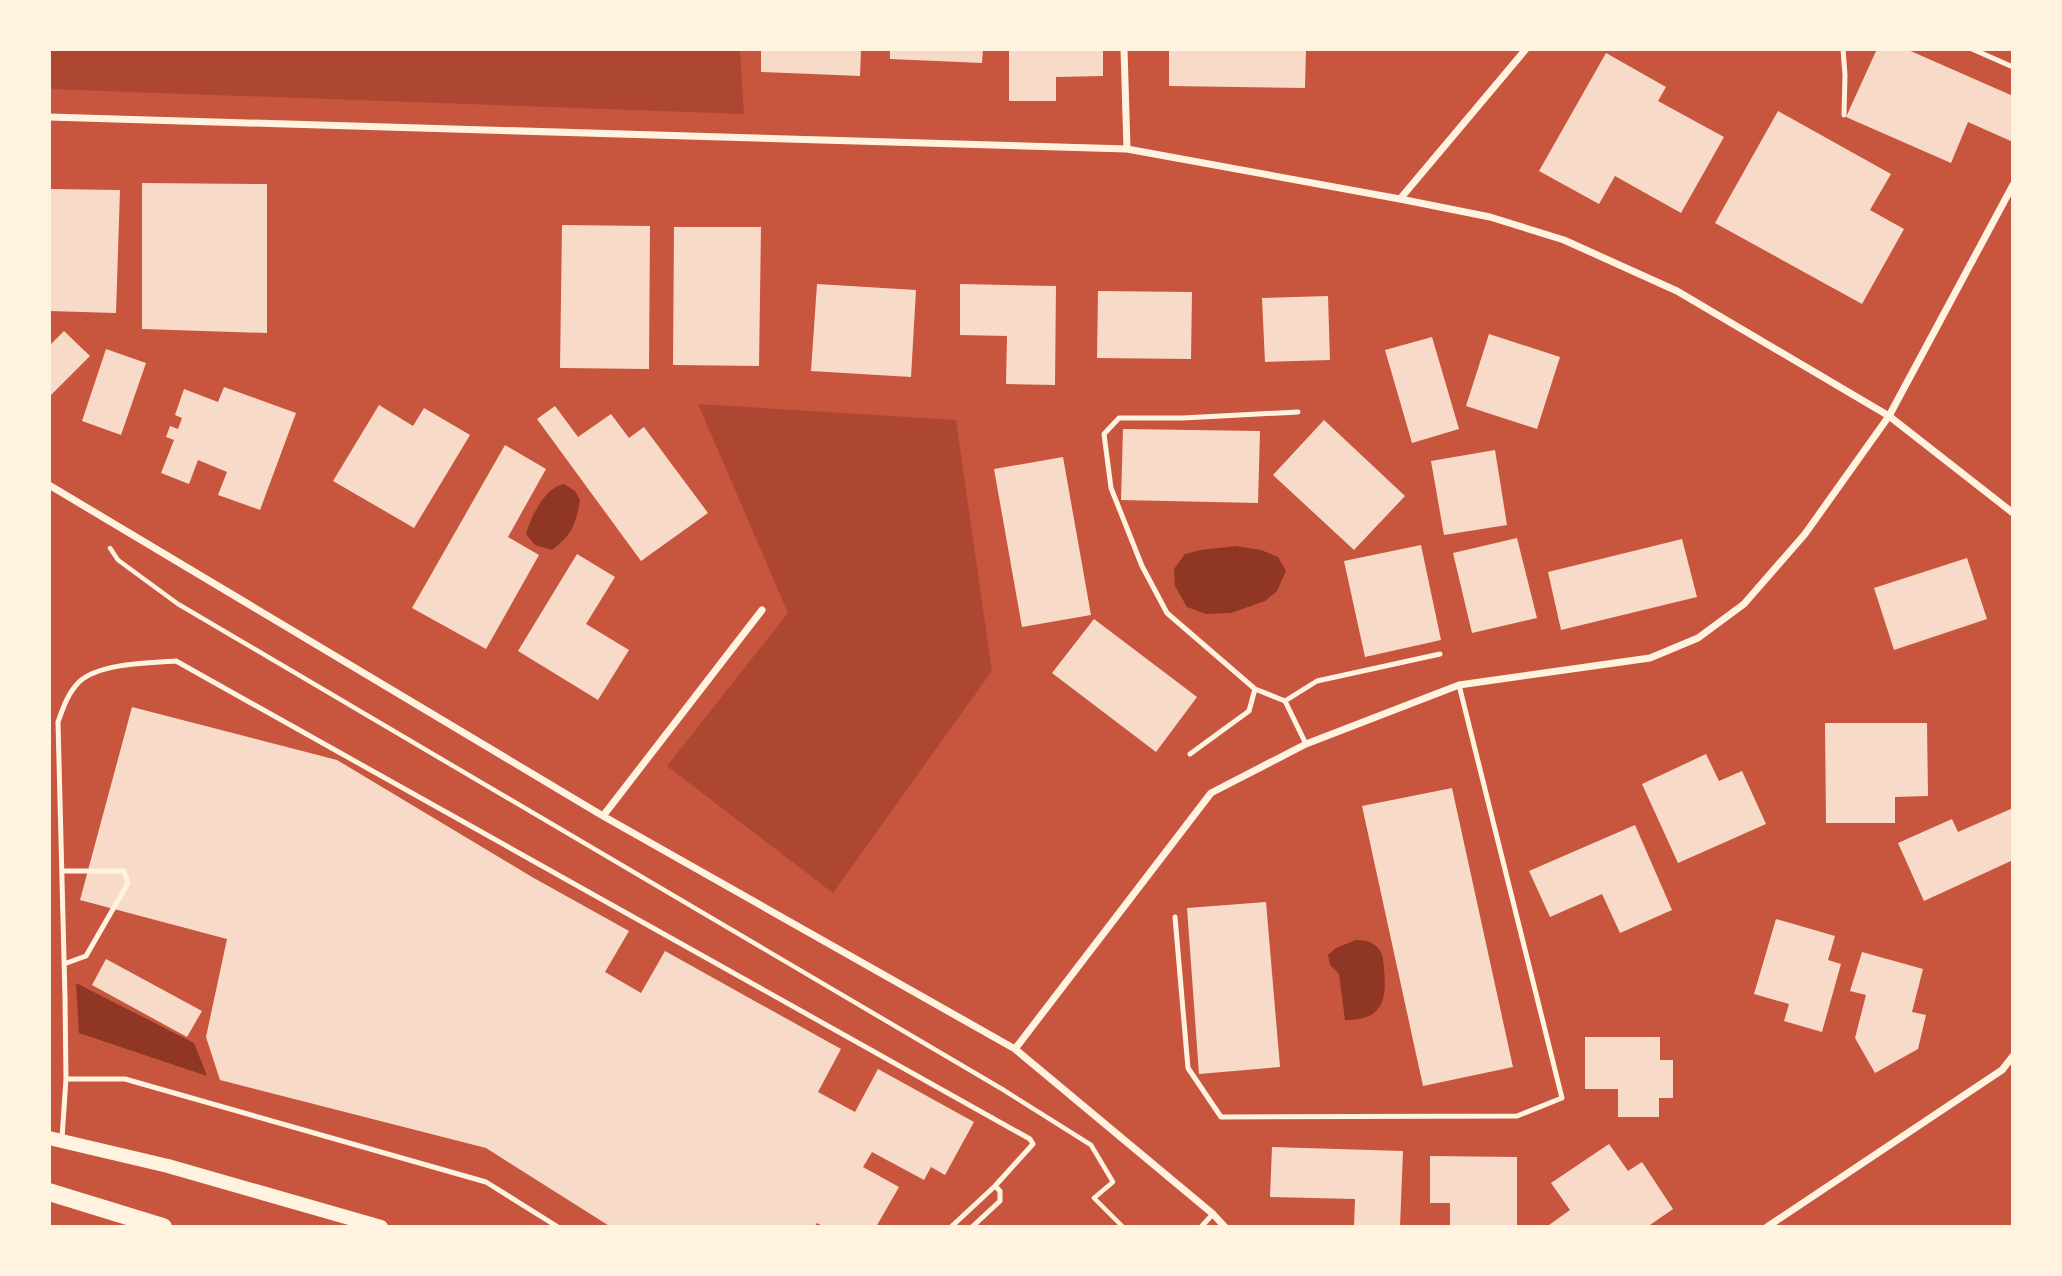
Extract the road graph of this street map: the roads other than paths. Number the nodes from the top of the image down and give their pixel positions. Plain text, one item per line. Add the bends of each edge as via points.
1 (1124, 49) edge
2 (1526, 49) edge
3 (1843, 49) edge
4 (1972, 49) edge
5 (2013, 67) edge
6 (1844, 116) dead end
7 (49, 117) edge
8 (1127, 149) junction
9 (2013, 185) edge
10 (1400, 199) junction
11 (1297, 412) dead end
12 (1889, 416) junction
13 (49, 485) edge
14 (2013, 513) edge
15 (762, 610) dead end
16 (1440, 654) dead end
17 (1459, 685) junction
18 (1255, 689) junction
19 (1285, 701) junction
20 (1306, 744) junction
21 (1190, 754) dead end
22 (603, 816) junction
23 (62, 871) junction
24 (1175, 917) dead end
25 (64, 964) junction
26 (1015, 1049) junction
27 (2013, 1056) edge
28 (66, 1079) junction
29 (55, 1139) edge
30 (995, 1186) junction
31 (49, 1192) edge
32 (1213, 1214) junction
33 (163, 1227) edge
34 (381, 1227) edge
35 (558, 1227) edge
36 (951, 1227) edge
37 (972, 1227) edge
38 (1201, 1227) edge
39 (1226, 1227) edge
40 (1767, 1227) edge

1 - 8 street
2 - 10 street
3 - 6 lane
4 - 5 lane
7 - 8 street
8 - 10 street
9 - 12 street
10 - 12 street via 1490,217 1564,240 1677,291
11 - 18 lane via 1119,418 1104,434 1111,488 1167,614
12 - 14 street
12 - 17 street via 1805,534 1744,604 1698,638 1650,658
13 - 22 street
15 - 22 street
16 - 19 lane via 1317,681
17 - 20 street
17 - 24 lane via 1562,1098 1517,1115 1221,1117 1188,1068
18 - 19 lane
18 - 21 lane via 1249,710
19 - 20 lane
20 - 26 street via 1211,793
22 - 26 street
23 - 25 lane
23 - 25 lane via 124,871 128,883 86,956
23 - 30 lane via 58,722 65,702 79,682 98,671 176,661 1030,1139 1032,1144
25 - 28 lane
26 - 32 street
27 - 40 street via 2002,1070
28 - 29 lane
28 - 35 lane via 125,1079 486,1182
29 - 34 main road
30 - 36 lane
30 - 37 lane via 1000,1201
31 - 33 main road
32 - 38 lane
32 - 39 street

